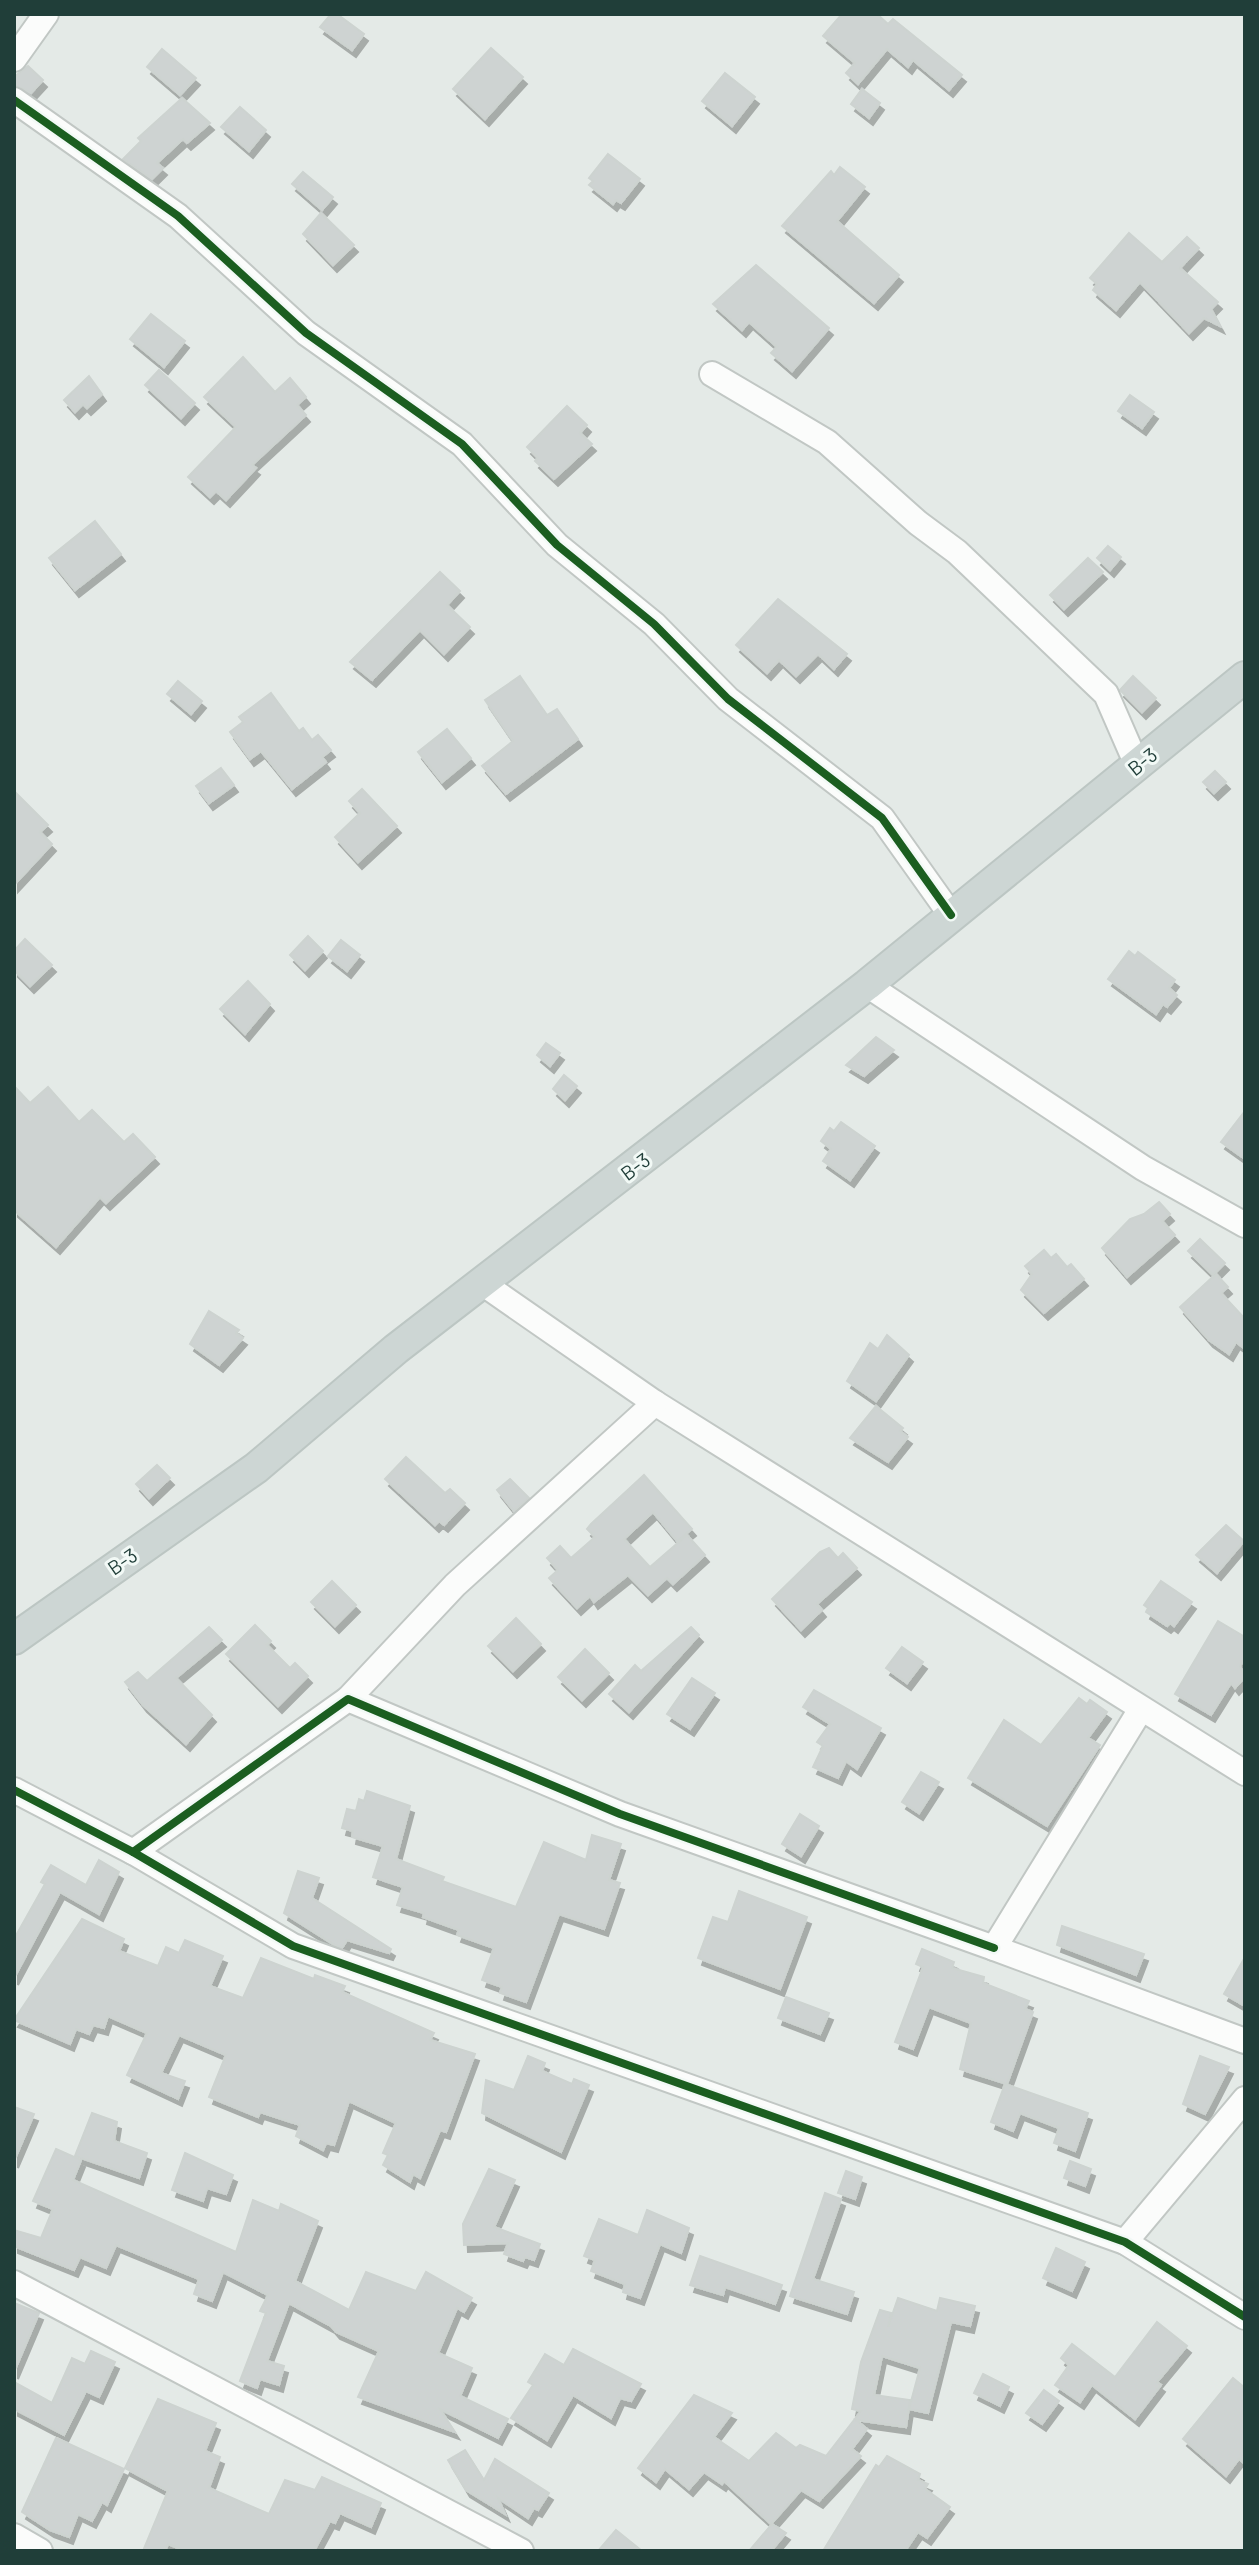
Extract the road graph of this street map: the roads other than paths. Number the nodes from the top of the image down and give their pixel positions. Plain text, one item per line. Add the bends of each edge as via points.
1 (46, 14) edge
2 (14, 59) edge
3 (14, 100) edge
4 (712, 374) dead end
5 (1245, 677) edge
6 (1137, 765) junction
7 (951, 915) junction
8 (867, 985) junction
9 (1245, 1225) edge
10 (482, 1283) junction
11 (655, 1403) junction
12 (14, 1639) edge
13 (348, 1699) junction
14 (1141, 1709) junction
15 (1245, 1773) edge
16 (14, 1790) edge
17 (133, 1852) junction
18 (994, 1948) junction
19 (1245, 2041) edge
20 (1245, 2099) edge
21 (1125, 2242) junction
22 (14, 2283) edge
23 (1245, 2317) edge
24 (14, 2536) edge
25 (40, 2551) edge
26 (521, 2551) edge

1 - 2 street
3 - 7 street via 178,216 306,333 462,444 557,545 654,624 728,699 882,818
4 - 6 street via 827,442 957,552 1106,694
5 - 6 main road, B-3
6 - 7 main road, B-3
7 - 8 main road, B-3
8 - 9 street via 1143,1168
8 - 10 main road, B-3
10 - 11 street
10 - 12 main road, B-3 via 256,1468
11 - 13 street via 455,1585
11 - 14 street
13 - 17 street
13 - 18 street via 620,1814
14 - 15 street
14 - 18 street
16 - 17 street
17 - 21 street via 293,1946
18 - 19 street
20 - 21 street
21 - 23 street
22 - 26 street
24 - 25 street

